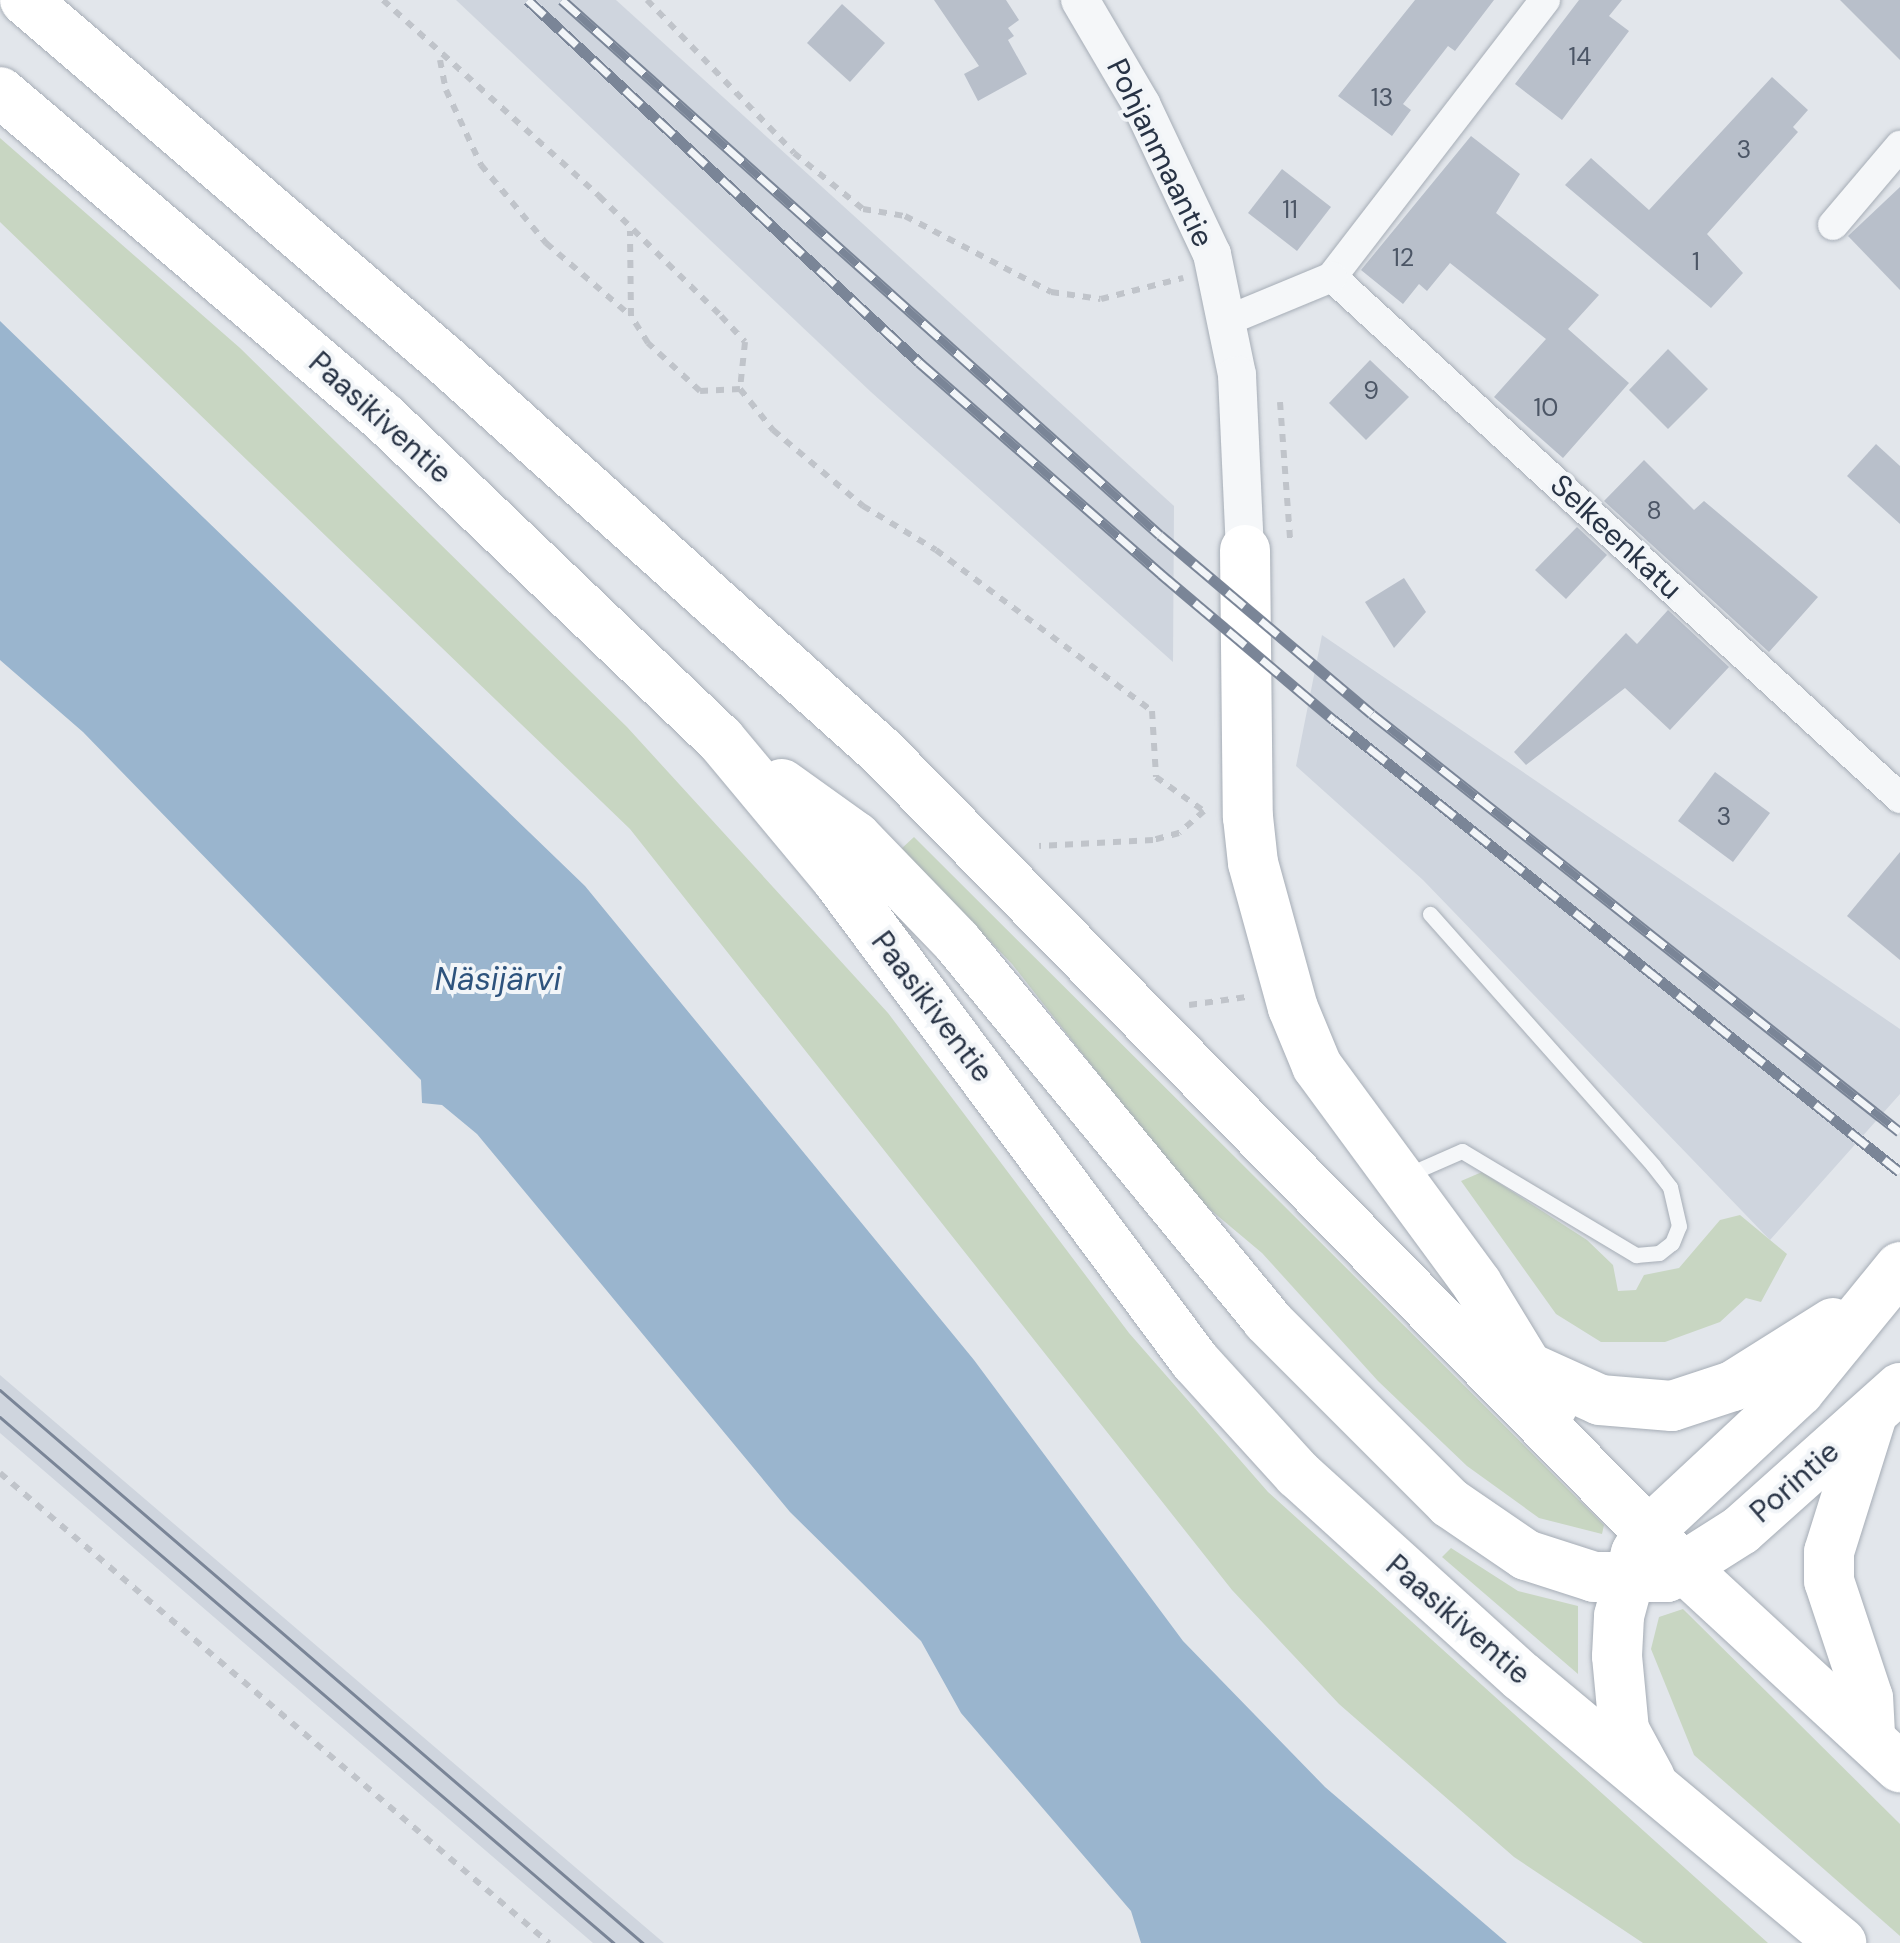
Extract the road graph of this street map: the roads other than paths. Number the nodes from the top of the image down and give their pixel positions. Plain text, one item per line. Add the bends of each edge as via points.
1 (25, 0) edge
2 (1080, 0) edge
3 (1545, 0) edge
4 (0, 92) edge
5 (1900, 146) edge
6 (1833, 225) dead end
7 (1332, 276) junction
8 (1226, 321) junction
9 (1245, 550) joint
10 (721, 740) junction
11 (1900, 798) edge
12 (1430, 914) dead end
13 (1399, 1180) junction
14 (1886, 1282) edge
15 (1425, 1305) junction
16 (1535, 1372) junction
17 (1886, 1401) edge
18 (1572, 1448) junction
19 (1648, 1532) junction
20 (1684, 1568) junction
21 (1627, 1581) junction
22 (1885, 1750) edge
23 (1658, 1791) junction
24 (1841, 1943) edge

1 - 15 highway via 432,349 881,750
2 - 8 street, Pohjanmaantie via 1141,104 1216,272
3 - 7 street
4 - 10 highway, Paasikiventie via 384,418
5 - 6 street
7 - 8 street
7 - 11 street, Selkeenkatu
8 - 9 street, Pohjanmaantie via 1237,375
9 - 13 highway via 1248,816 1267,920 1317,1066
10 - 21 highway, Porintie via 856,837 957,942 1267,1320 1450,1504 1493,1536 1564,1572
10 - 23 highway, Paasikiventie via 847,893 1195,1361 1298,1474
12 - 13 lane via 1654,1165 1670,1187 1679,1226 1658,1253 1614,1247 1462,1151
13 - 16 highway
14 - 16 highway via 1733,1386 1672,1406 1600,1400
14 - 19 highway via 1798,1390
15 - 16 highway
15 - 18 highway
16 - 18 highway
17 - 20 highway, Porintie via 1741,1530
17 - 22 highway via 1829,1552 1829,1582
18 - 19 highway
19 - 20 highway
19 - 21 highway
20 - 21 highway, Porintie
20 - 22 highway
21 - 23 highway via 1617,1656 1624,1730
23 - 24 highway, Paasikiventie

